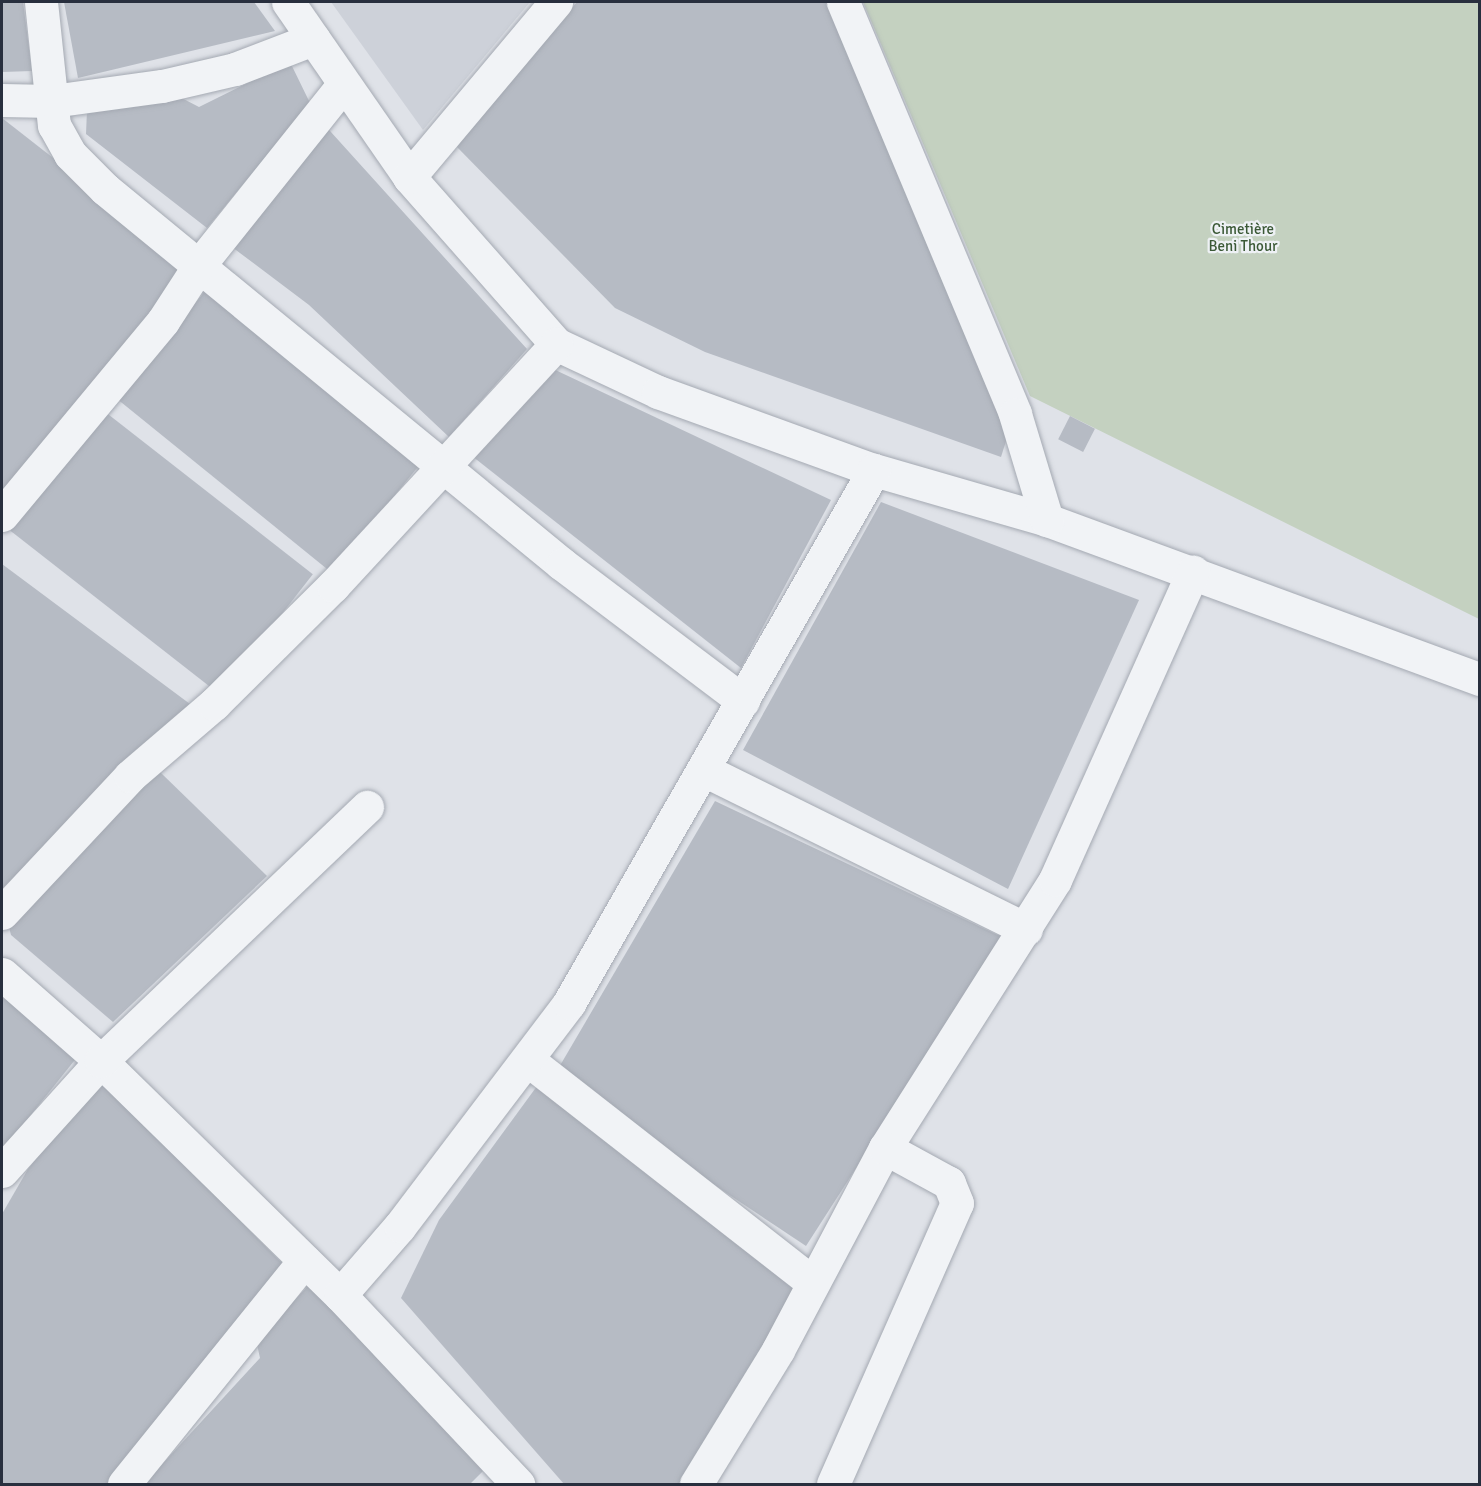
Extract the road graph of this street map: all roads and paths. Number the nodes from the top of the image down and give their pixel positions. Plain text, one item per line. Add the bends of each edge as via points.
1 (41, 2) edge
2 (288, 2) edge
3 (556, 2) edge
4 (843, 2) edge
5 (313, 39) junction
6 (343, 85) junction
7 (2, 100) edge
8 (52, 101) junction
9 (409, 177) junction
10 (200, 264) junction
11 (556, 344) junction
12 (444, 467) junction
13 (874, 470) junction
14 (2, 514) edge
15 (1047, 520) junction
16 (1193, 571) junction
17 (1479, 679) edge
18 (743, 701) junction
19 (706, 771) junction
20 (368, 807) dead end
21 (2, 913) edge
22 (1026, 929) junction
23 (2, 974) edge
24 (101, 1061) junction
25 (529, 1061) junction
26 (885, 1148) junction
27 (2, 1171) edge
28 (303, 1261) junction
29 (813, 1283) junction
30 (340, 1295) junction
31 (506, 1480) edge
32 (124, 1485) edge
33 (696, 1485) edge
34 (833, 1485) edge

1 - 8 street
2 - 5 street
3 - 9 street
4 - 15 street via 1015,414
5 - 6 street
5 - 8 street via 214,74
6 - 9 street
6 - 10 street
7 - 8 street
8 - 10 street via 54,125 70,153 128,208
9 - 11 street
10 - 12 street
10 - 14 street via 163,321
11 - 12 street
11 - 13 street via 648,388
12 - 18 street
12 - 21 street via 222,696 130,776
13 - 15 street
13 - 18 street
15 - 16 street
16 - 17 street
16 - 22 street via 1055,880
18 - 19 street
19 - 22 street
19 - 25 street via 569,1003
20 - 24 street
22 - 26 street
23 - 24 street
24 - 27 street
24 - 28 street
25 - 29 street
25 - 30 street
26 - 29 street
26 - 34 street via 949,1183 957,1203
28 - 30 street
28 - 32 street
29 - 33 street
30 - 31 street

